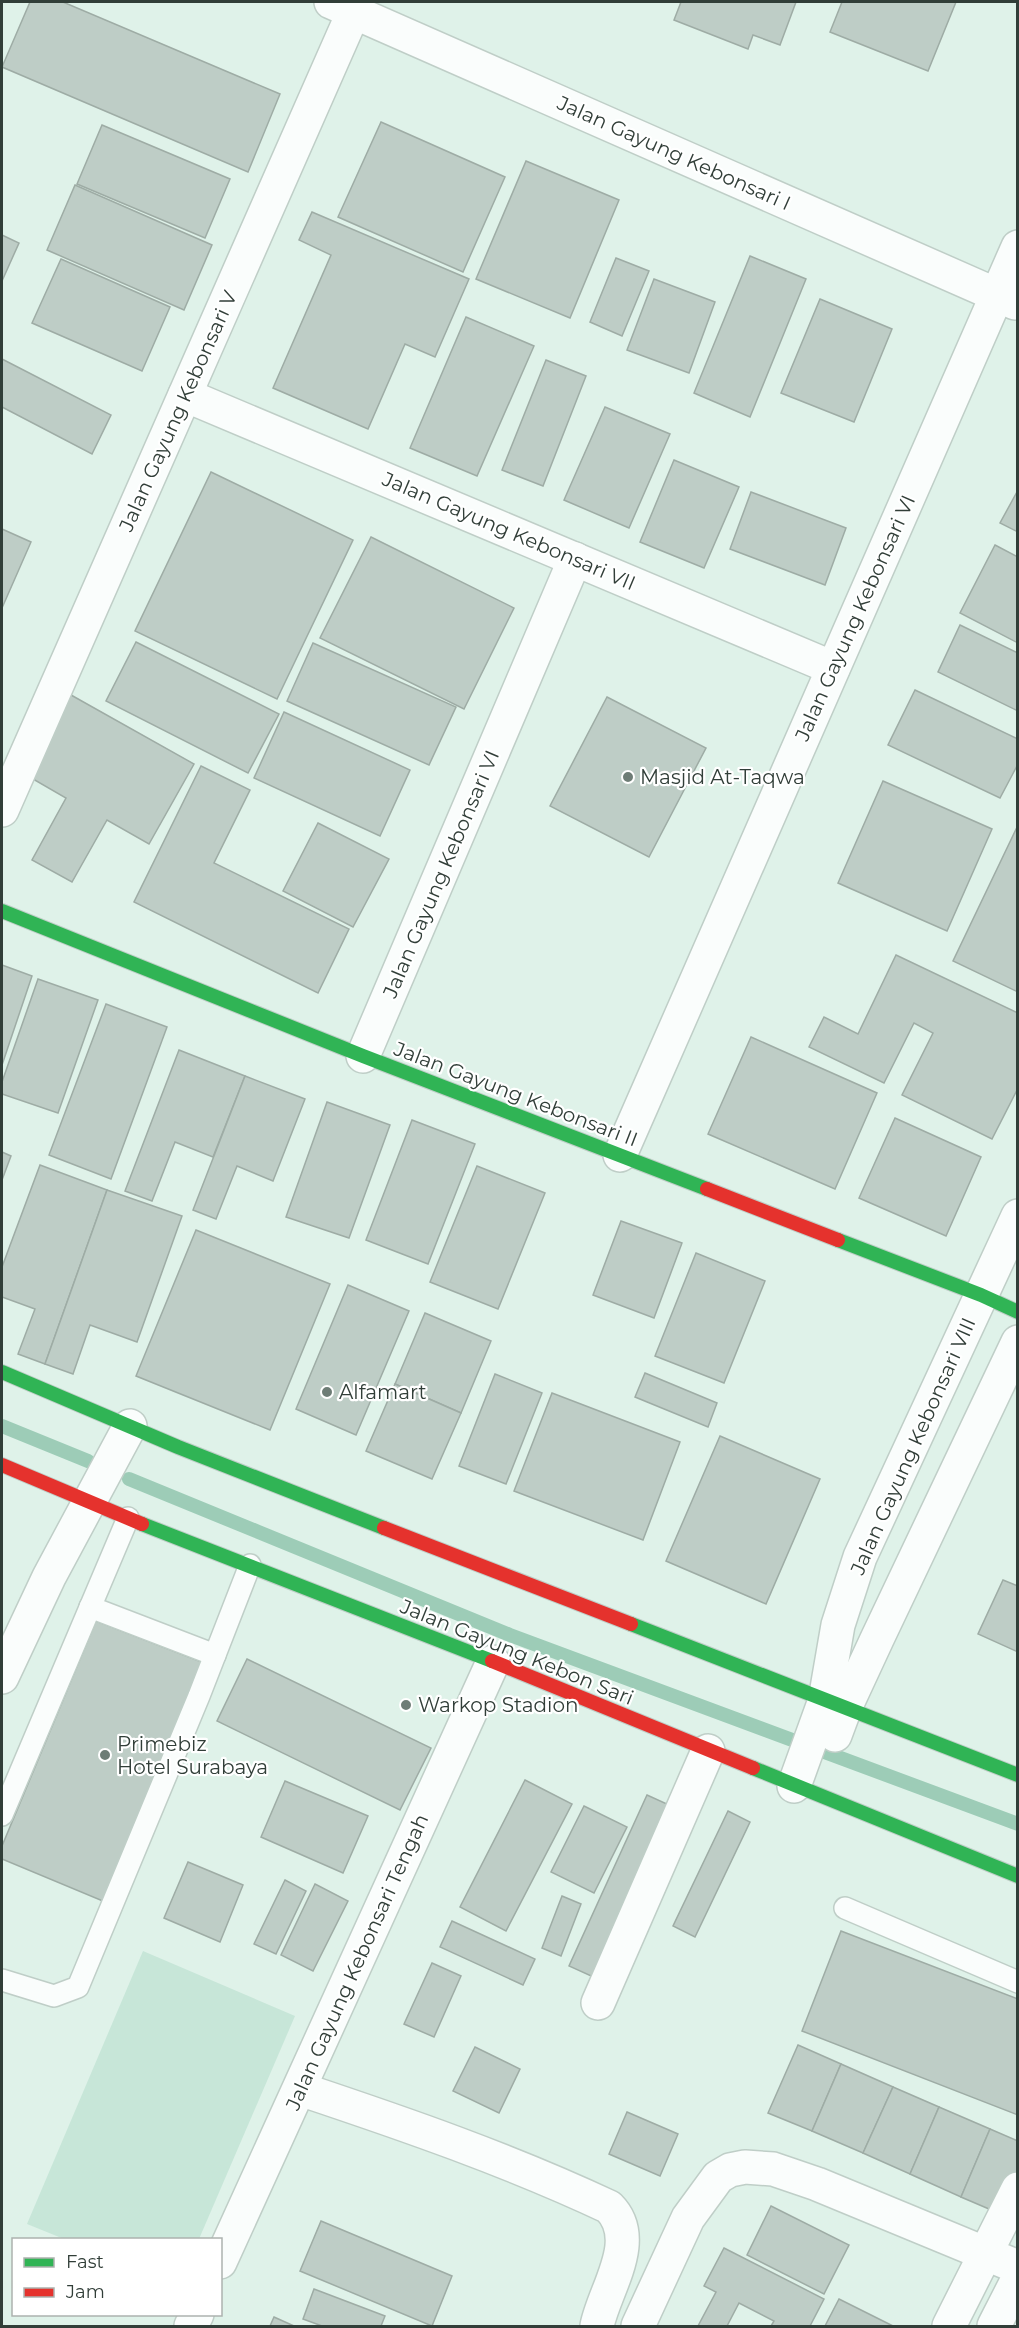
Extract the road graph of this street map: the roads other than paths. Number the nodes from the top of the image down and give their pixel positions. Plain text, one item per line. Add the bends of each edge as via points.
1 (342, 6) edge
2 (1017, 247) edge
3 (1007, 300) edge
4 (185, 395) junction
5 (575, 559) junction
6 (833, 668) junction
7 (2, 810) edge
8 (2, 911) edge
9 (363, 1056) junction
10 (620, 1155) junction
11 (1017, 1216) edge
12 (981, 1295) junction
13 (1017, 1312) edge
14 (1017, 1342) edge
15 (2, 1372) edge
16 (130, 1426) junction
17 (2, 1465) edge
18 (83, 1513) junction
19 (128, 1518) junction
20 (250, 1565) junction
21 (90, 1607) junction
22 (215, 1654) junction
23 (493, 1662) junction
24 (2, 1677) edge
25 (831, 1715) junction
26 (708, 1751) junction
27 (1017, 1775) edge
28 (807, 1779) junction
29 (2, 1815) edge
30 (1017, 1876) edge
31 (844, 1908) dead end
32 (2, 1980) edge
33 (1017, 1982) edge
34 (598, 2003) dead end
35 (300, 2089) junction
36 (1017, 2189) edge
37 (986, 2254) junction
38 (222, 2258) edge
39 (1017, 2267) edge
40 (1017, 2279) edge
41 (597, 2326) edge
42 (638, 2326) edge
43 (949, 2326) edge
44 (994, 2326) edge

1 - 3 street, Jalan Gayung Kebonsari I
1 - 4 street, Jalan Gayung Kebonsari V
2 - 3 street, Jalan Gayung Kebonsari VI
3 - 6 street, Jalan Gayung Kebonsari VI
4 - 5 street, Jalan Gayung Kebonsari VII
4 - 7 street, Jalan Gayung Kebonsari V
5 - 6 street, Jalan Gayung Kebonsari VII
5 - 9 street, Jalan Gayung Kebonsari VI
6 - 10 street, Jalan Gayung Kebonsari VI
8 - 9 main road, Jalan Gayung Kebonsari II
9 - 10 main road, Jalan Gayung Kebonsari II
10 - 12 main road, Jalan Gayung Kebonsari II
11 - 12 street, Jalan Gayung Kebonsari VIII
12 - 13 main road, Jalan Gayung Kebonsari II
12 - 25 street, Jalan Gayung Kebonsari VIII via 860,1557 838,1624
14 - 25 street, Jalan Gayung Kebonsari VIII
15 - 16 main road
16 - 18 street
16 - 25 main road
17 - 18 main road, Jalan Gayung Kebon Sari
18 - 19 main road, Jalan Gayung Kebon Sari
18 - 24 street
19 - 20 main road, Jalan Gayung Kebon Sari
19 - 21 lane
20 - 22 lane
20 - 23 main road, Jalan Gayung Kebon Sari
21 - 22 lane
21 - 29 lane
22 - 32 lane via 78,1987 54,1996
23 - 26 main road, Jalan Gayung Kebon Sari
23 - 35 street, Jalan Gayung Kebonsari Tengah
25 - 27 main road
25 - 28 street, Jalan Gayung Kebonsari VIII
26 - 28 main road, Jalan Gayung Kebon Sari
26 - 34 street
28 - 30 main road, Jalan Gayung Kebon Sari
31 - 33 lane
35 - 38 street, Jalan Gayung Kebonsari Tengah
35 - 41 street via 450,2139 609,2207 622,2229 621,2256
36 - 37 street
37 - 39 street
37 - 42 street via 773,2169 730,2170 718,2177 688,2218
37 - 43 street
40 - 44 street

